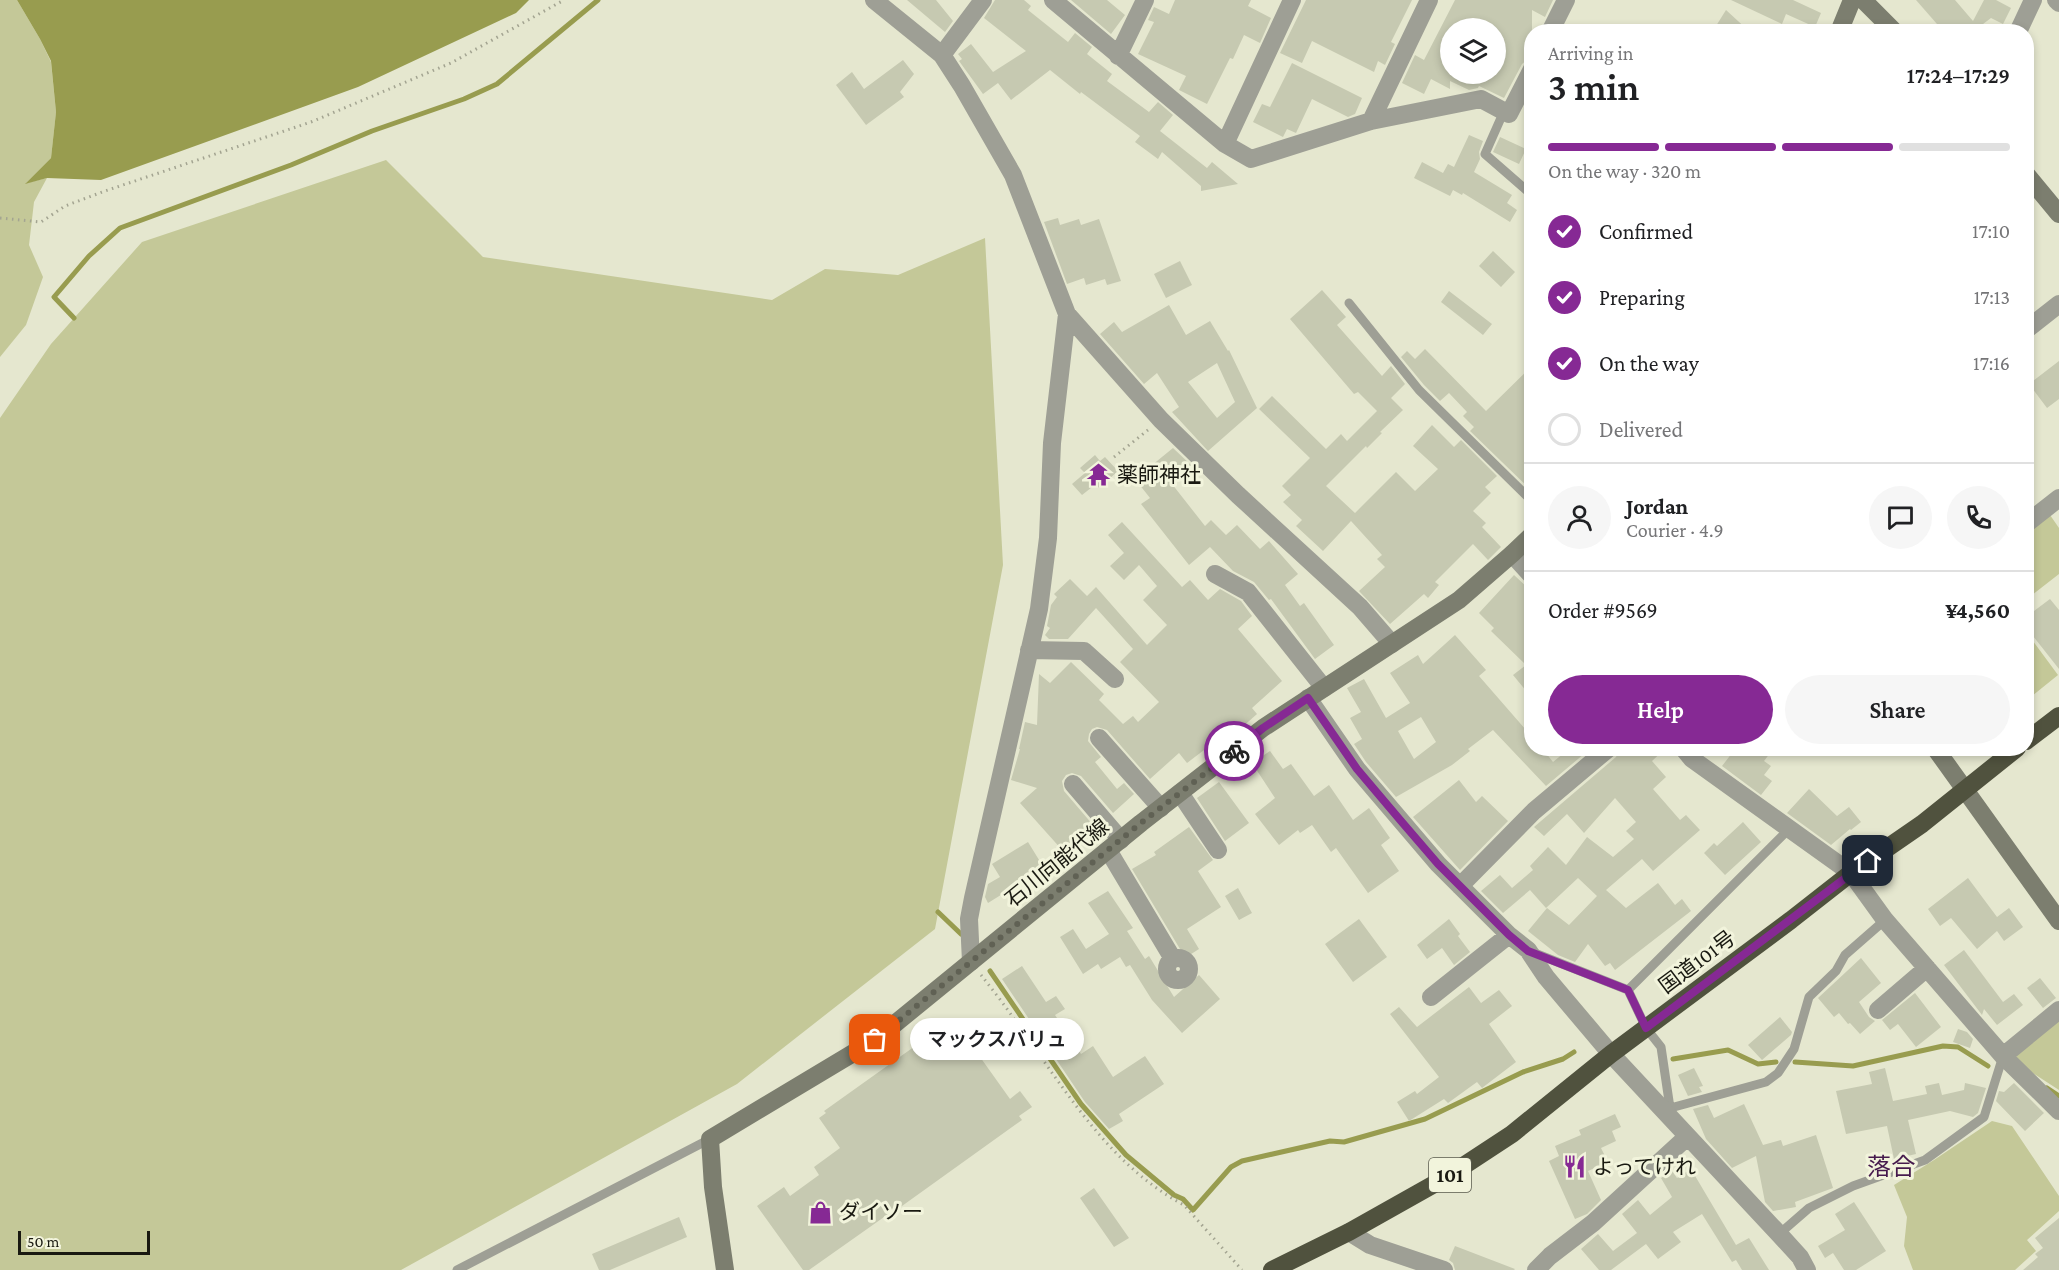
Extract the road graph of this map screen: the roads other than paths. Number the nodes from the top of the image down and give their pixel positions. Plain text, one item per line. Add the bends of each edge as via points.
1 (874, 0) edge
2 (983, 0) edge
3 (1053, 0) edge
4 (1144, 0) edge
5 (1292, 0) edge
6 (1429, 0) edge
7 (1566, 0) edge
8 (1852, 0) edge
9 (1863, 0) edge
10 (2033, 0) edge
11 (2056, 0) edge
12 (2059, 3) edge
13 (1555, 24) edge
14 (1842, 24) edge
15 (1887, 24) edge
16 (2022, 24) edge
17 (942, 55) junction
18 (1118, 56) junction
19 (1524, 85) edge
20 (1504, 111) junction
21 (1371, 122) junction
22 (1225, 144) junction
23 (2034, 184) edge
24 (1524, 188) edge
25 (2059, 214) edge
26 (1349, 303) dead end
27 (2059, 304) edge
28 (1067, 314) junction
29 (2034, 324) edge
30 (1524, 493) edge
31 (2059, 498) edge
32 (2034, 518) edge
33 (1524, 543) edge
34 (1512, 555) junction
35 (1524, 568) edge
36 (1215, 574) dead end
37 (1392, 644) junction
38 (1029, 650) junction
39 (1115, 680) dead end
40 (1324, 688) junction
41 (1308, 698) junction
42 (2059, 716) edge
43 (2034, 735) edge
44 (1099, 738) dead end
45 (1599, 756) edge
46 (1690, 756) edge
47 (1941, 756) edge
48 (2007, 756) edge
49 (1073, 784) dead end
50 (1965, 789) junction
51 (1180, 793) junction
52 (1161, 808) junction
53 (1789, 829) junction
54 (1115, 845) junction
55 (1218, 850) dead end
56 (1851, 873) junction
57 (1460, 886) junction
58 (1885, 920) junction
59 (2059, 921) edge
60 (1509, 935) junction
61 (1528, 951) junction
62 (1173, 959) dead end
63 (971, 962) junction
64 (1927, 968) junction
65 (1628, 990) junction
66 (1431, 997) dead end
67 (1878, 1010) dead end
68 (2059, 1010) edge
69 (1646, 1028) junction
70 (1611, 1054) junction
71 (2003, 1056) junction
72 (1667, 1109) junction
73 (2059, 1112) edge
74 (1688, 1137) junction
75 (710, 1139) junction
76 (1349, 1232) junction
77 (1779, 1234) junction
78 (457, 1270) edge
79 (725, 1270) edge
80 (1272, 1270) edge
81 (1444, 1270) edge
82 (1536, 1270) edge
83 (1807, 1270) edge

1 - 17 street
2 - 17 street
3 - 18 street
4 - 18 street
5 - 22 street
6 - 21 street
7 - 13 street
8 - 14 main road
9 - 15 main road
10 - 16 street
11 - 12 street
17 - 28 street via 1013,175
18 - 22 street
19 - 20 street via 1509,114
20 - 21 street via 1481,99
20 - 24 lane via 1485,154
21 - 22 street via 1251,159
23 - 25 main road
26 - 30 lane via 1419,390
27 - 29 street
28 - 37 street via 1161,420 1360,607
28 - 38 street via 1052,443 1048,538 1039,609
31 - 32 street
33 - 34 main road, 石川向能代線
34 - 35 street
34 - 37 main road, 石川向能代線 via 1459,600
36 - 40 street via 1248,592
37 - 40 main road, 石川向能代線
38 - 39 street via 1084,651
38 - 63 street via 969,919
40 - 41 main road, 石川向能代線
41 - 51 main road, 石川向能代線
41 - 57 street via 1357,769
42 - 43 highway
44 - 52 street
45 - 57 street via 1534,811
46 - 53 street
47 - 50 main road
48 - 50 highway, 国道101号 / 101
49 - 54 street
50 - 56 highway, 国道101号 / 101
50 - 59 main road
51 - 52 main road, 石川向能代線
51 - 55 street
52 - 54 main road, 石川向能代線
53 - 56 street
53 - 65 lane
54 - 62 street
54 - 63 main road, 石川向能代線
56 - 58 street
56 - 69 highway, 国道101号 / 101
57 - 60 street
58 - 64 street
58 - 72 lane via 1845,955 1836,971 1809,997 1794,1049 1778,1073 1766,1082
60 - 61 street
60 - 66 street
61 - 65 lane
61 - 70 street
63 - 75 main road, 石川向能代線 via 875,1040
64 - 67 street
64 - 71 street
65 - 69 lane
68 - 71 street
69 - 70 highway, 国道101号 / 101
69 - 72 lane via 1661,1047
70 - 72 street
70 - 76 highway, 国道101号 / 101 via 1512,1134 1445,1178
71 - 73 street
71 - 77 lane via 1983,1117 1925,1160 1853,1186 1809,1208
72 - 74 street
74 - 77 street
74 - 82 street
75 - 78 lane
75 - 79 main road
76 - 80 highway, 国道101号 / 101
76 - 81 street via 1370,1245
77 - 83 street

